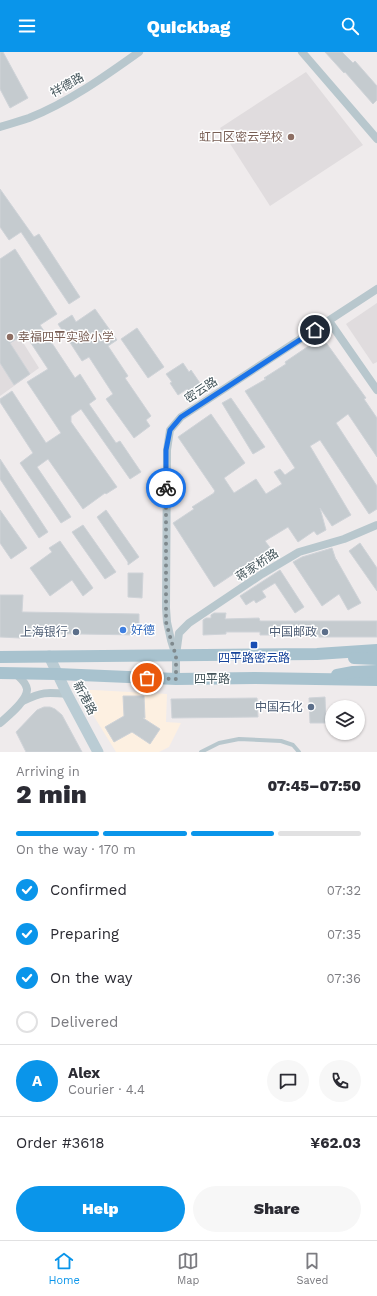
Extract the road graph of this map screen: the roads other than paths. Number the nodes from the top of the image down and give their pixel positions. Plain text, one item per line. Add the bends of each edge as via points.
1 (139, 52) edge
2 (302, 52) edge
3 (0, 127) edge
4 (377, 139) edge
5 (377, 289) edge
6 (329, 321) junction
7 (377, 390) edge
8 (377, 525) edge
9 (377, 650) edge
10 (317, 654) junction
11 (49, 656) junction
12 (176, 656) junction
13 (0, 657) edge
14 (377, 659) edge
15 (377, 671) edge
16 (0, 673) edge
17 (16, 674) junction
18 (58, 674) junction
19 (176, 679) junction
20 (324, 679) junction
21 (377, 680) edge
22 (67, 694) junction
23 (22, 701) junction
24 (0, 723) edge
25 (98, 752) edge
26 (200, 752) edge
27 (299, 752) edge

1 - 3 street, 祥德路 via 59,104 30,118
2 - 4 street
5 - 6 street, 密云路
6 - 7 street
6 - 12 street, 密云路 via 181,417 170,430 166,450 166,622
8 - 12 street, 蒋家桥路 via 344,539 299,552 262,574 189,623 179,633
9 - 10 main road, 四平路
10 - 12 main road, 四平路
10 - 14 main road
11 - 12 main road, 四平路
11 - 13 main road, 四平路
11 - 18 street, 新港路
12 - 19 street, 密云路
15 - 20 main road via 347,672
16 - 17 main road, 四平路
17 - 18 main road, 四平路
17 - 23 street via 27,689
18 - 19 main road, 四平路
18 - 22 street, 新港路
19 - 20 main road, 四平路
20 - 21 main road, 四平路
22 - 23 street via 47,692
22 - 25 street, 新港路
23 - 24 street
26 - 27 lane via 220,743 239,739 281,741 293,745

